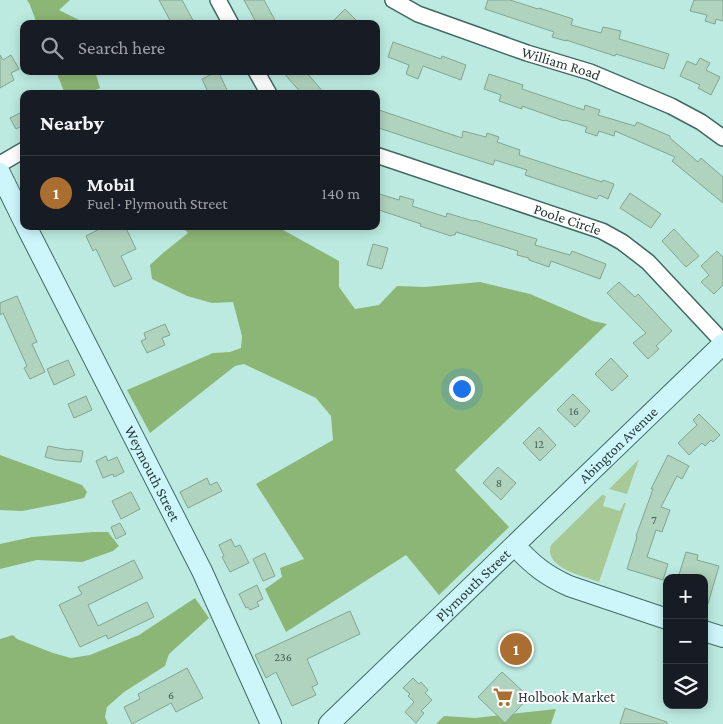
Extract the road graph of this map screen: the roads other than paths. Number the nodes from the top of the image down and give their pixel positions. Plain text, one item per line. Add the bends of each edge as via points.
1 (218, 0) edge
2 (393, 0) edge
3 (229, 20) edge
4 (258, 75) edge
5 (267, 90) edge
6 (723, 138) edge
7 (20, 152) edge
8 (380, 156) edge
9 (0, 164) edge
10 (0, 174) edge
11 (20, 214) edge
12 (28, 230) edge
13 (723, 343) edge
14 (515, 546) junction
15 (663, 618) edge
16 (708, 632) edge
17 (723, 637) edge
18 (271, 724) edge
19 (329, 724) edge

1 - 3 street
2 - 6 street, William Road via 418,14 590,72 671,106
4 - 5 street
7 - 9 street
8 - 13 street, Poole Circle via 602,231 648,262
10 - 11 main road
12 - 18 main road, Weymouth Street via 202,571
13 - 14 main road, Abington Avenue
14 - 15 main road, Plymouth Street via 531,563 554,579
14 - 19 main road, Plymouth Street
16 - 17 main road

